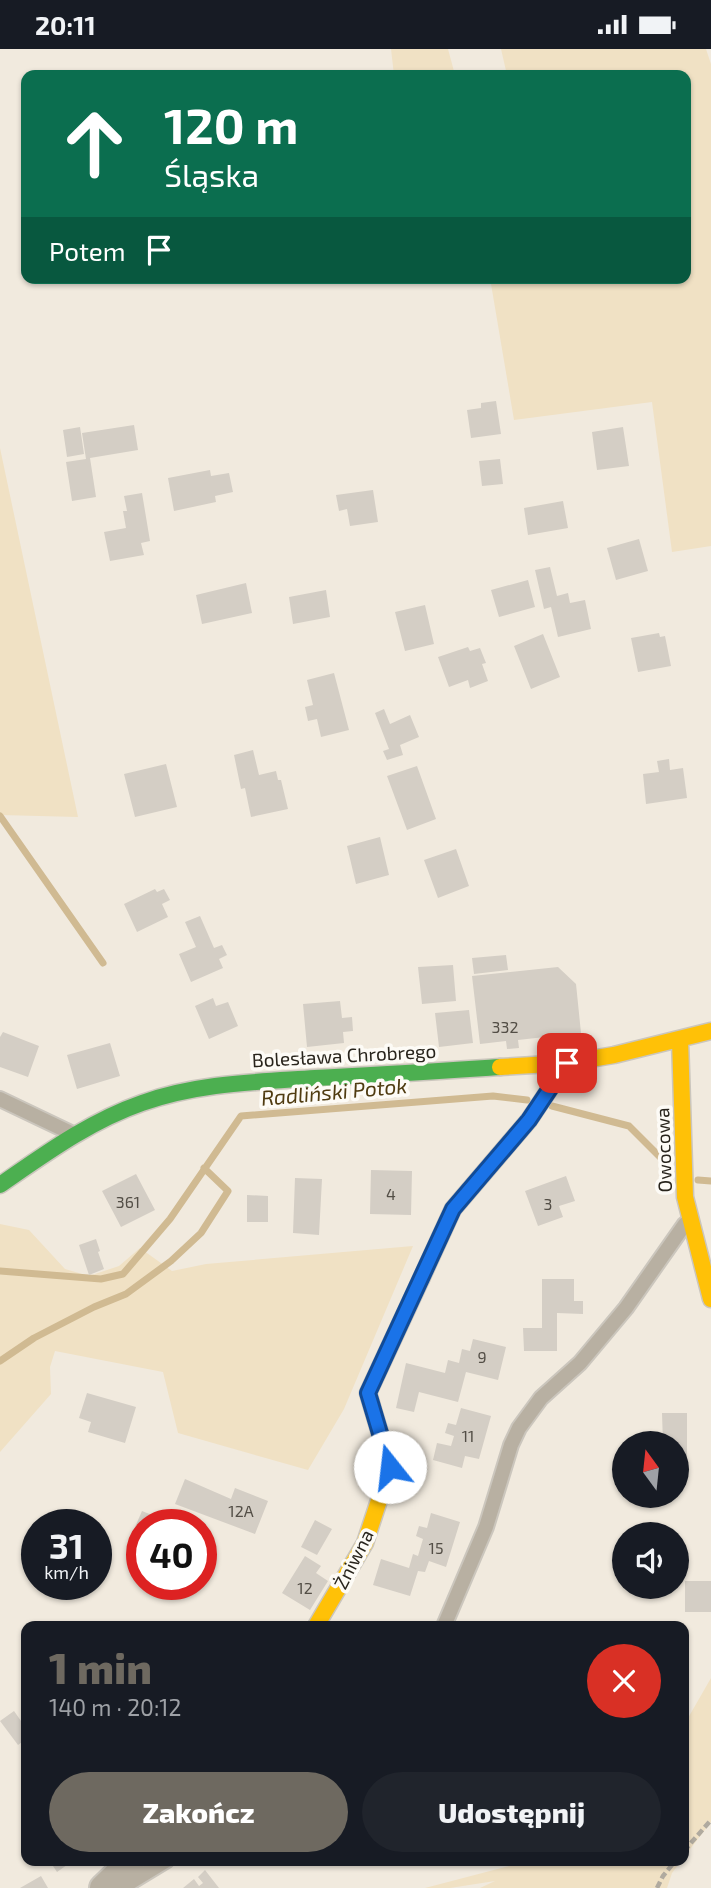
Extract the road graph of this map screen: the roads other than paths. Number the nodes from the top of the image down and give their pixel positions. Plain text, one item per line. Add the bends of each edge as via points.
1 (711, 1031) edge
2 (680, 1039) junction
3 (567, 1063) junction
4 (0, 1099) edge
5 (75, 1135) junction
6 (0, 1185) edge
7 (690, 1217) junction
8 (711, 1299) edge
9 (319, 1621) edge
10 (446, 1621) edge
11 (126, 1866) edge
12 (157, 1866) edge
13 (103, 1888) edge
14 (121, 1888) edge

1 - 2 street, Bolesława Chrobrego
2 - 3 street, Bolesława Chrobrego
2 - 7 street, Owocowa via 685,1197
3 - 5 street, Bolesława Chrobrego via 215,1086 139,1103
3 - 9 street, Żniwna via 529,1120 453,1209 368,1393 390,1467 365,1543
4 - 5 lane
5 - 6 street, Bolesława Chrobrego
7 - 8 street, Owocowa
7 - 10 lane via 626,1308 580,1363 541,1398 519,1428 486,1527
11 - 13 street
12 - 14 lane

